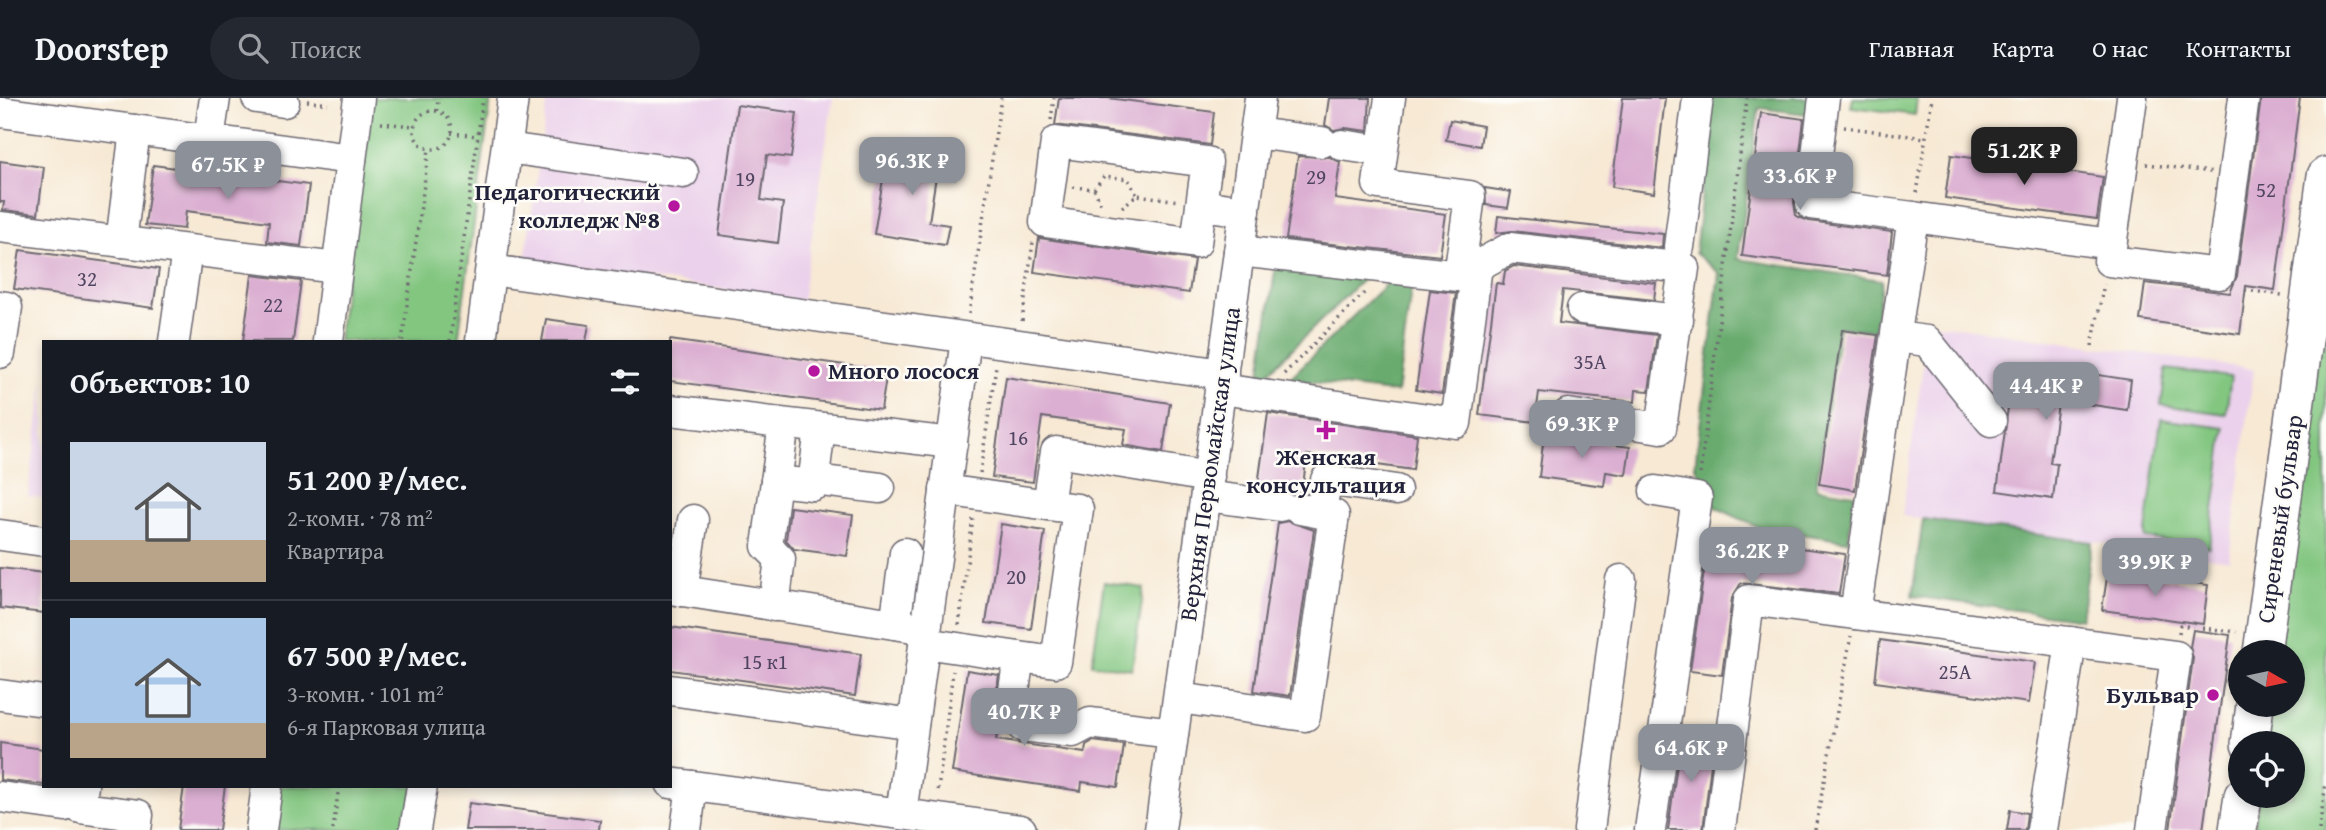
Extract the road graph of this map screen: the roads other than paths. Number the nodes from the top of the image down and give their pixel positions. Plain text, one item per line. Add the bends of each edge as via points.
1 (215, 98) edge
2 (359, 98) edge
3 (513, 98) edge
4 (1261, 98) edge
5 (1390, 98) edge
6 (1698, 98) edge
7 (2132, 98) edge
8 (2244, 98) edge
9 (0, 111) edge
10 (1822, 111) edge
11 (135, 130) junction
12 (1256, 133) junction
13 (209, 139) junction
14 (507, 148) junction
15 (1382, 151) junction
16 (351, 159) junction
17 (682, 173) dead end
18 (2326, 176) edge
19 (1201, 205) junction
20 (1245, 211) junction
21 (1913, 217) junction
22 (0, 227) edge
23 (121, 242) junction
24 (1679, 247) dead end
25 (187, 250) junction
26 (1239, 251) junction
27 (2110, 252) junction
28 (337, 268) junction
29 (491, 270) junction
30 (1468, 271) junction
31 (0, 306) edge
32 (1582, 309) dead end
33 (1678, 320) junction
34 (967, 328) junction
35 (1896, 337) junction
36 (174, 340) edge
37 (328, 340) edge
38 (481, 340) edge
39 (0, 353) edge
40 (1222, 382) junction
41 (672, 410) edge
42 (1567, 414) dead end
43 (1991, 421) dead end
44 (784, 424) junction
45 (820, 428) junction
46 (952, 443) junction
47 (776, 481) junction
48 (813, 485) junction
49 (1207, 486) junction
50 (880, 488) dead end
51 (945, 490) junction
52 (1396, 490) dead end
53 (1655, 491) dead end
54 (1048, 505) junction
55 (1300, 509) junction
56 (693, 520) dead end
57 (0, 535) edge
58 (42, 541) edge
59 (905, 553) dead end
60 (1621, 580) dead end
61 (676, 590) edge
62 (774, 606) junction
63 (1855, 614) junction
64 (895, 624) junction
65 (925, 636) junction
66 (2251, 640) edge
67 (2071, 642) junction
68 (1019, 657) junction
69 (672, 690) edge
70 (0, 695) edge
71 (1179, 698) junction
72 (42, 701) edge
73 (913, 724) junction
74 (1173, 733) junction
75 (681, 785) edge
76 (67, 788) edge
77 (83, 788) edge
78 (267, 788) edge
79 (422, 788) edge
80 (0, 797) edge
81 (2241, 808) edge
82 (901, 814) junction
83 (136, 830) edge
84 (261, 830) edge
85 (415, 830) edge
86 (686, 830) edge
87 (1021, 830) edge
88 (1160, 830) edge
89 (1589, 830) edge
90 (1650, 830) edge
91 (1720, 830) edge
92 (2042, 830) edge
93 (2152, 830) edge
94 (2238, 830) edge

1 - 13 street
2 - 16 street
3 - 14 street
4 - 12 street, Верхняя Первомайская улица
5 - 15 street
6 - 24 street
7 - 27 street
8 - 27 street via 2220,274
9 - 11 street
10 - 21 street via 1811,204
11 - 13 street
11 - 23 street
12 - 15 street
12 - 20 street, Верхняя Первомайская улица
13 - 16 street
14 - 17 street
14 - 29 street
15 - 30 street via 1378,184 1470,196
16 - 28 street
18 - 66 main road, Сиреневый бульвар
19 - 19 street via 1207,162 1056,142 1041,222 1196,243
19 - 20 street
20 - 26 street, Верхняя Первомайская улица
21 - 27 street
21 - 35 street
22 - 23 street
23 - 25 street
25 - 28 street
25 - 36 street
26 - 30 street via 1388,269
26 - 40 street, Верхняя Первомайская улица
28 - 37 street
29 - 34 street
29 - 38 street
30 - 33 street via 1510,248 1684,268
30 - 40 street via 1456,423 1262,396
31 - 39 street via 7,307
32 - 33 street
33 - 42 street via 1661,428
34 - 40 street via 1000,343
34 - 46 street
35 - 43 street via 1927,341
35 - 63 street
40 - 49 street, Верхняя Первомайская улица
41 - 44 street
44 - 45 street
44 - 47 street
45 - 46 street
45 - 48 street
46 - 51 street
47 - 48 street
47 - 62 street via 767,546 780,559
48 - 50 street via 822,481
49 - 54 street via 1056,452
49 - 55 street
49 - 71 street, Верхняя Первомайская улица
51 - 54 street
51 - 65 street
52 - 55 street via 1326,480
53 - 90 street via 1697,498
54 - 68 street via 1078,509 1056,662
55 - 71 street via 1334,515 1305,716
56 - 61 street
57 - 58 street
59 - 64 street
60 - 89 street
61 - 62 street
62 - 64 street
63 - 67 street
63 - 91 street via 1749,600
64 - 65 street
65 - 68 street via 956,648
65 - 73 street
67 - 92 street
67 - 93 street via 2176,656
68 - 74 street via 1011,710 1022,726 1073,732 1090,723
69 - 73 street
70 - 72 street
71 - 74 street, Верхняя Первомайская улица
73 - 82 street
74 - 88 street, Верхняя Первомайская улица
75 - 82 street
75 - 86 street
76 - 80 street via 65,806
77 - 83 street via 80,808 138,815
78 - 84 street
79 - 85 street
81 - 94 main road
82 - 87 street

